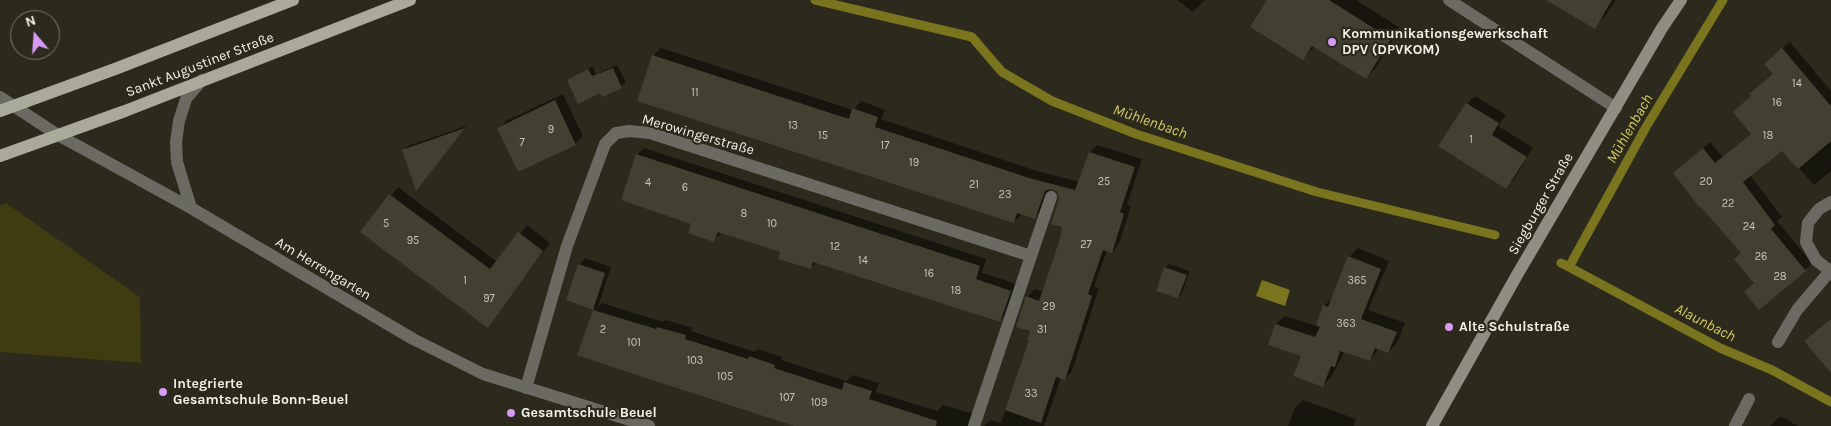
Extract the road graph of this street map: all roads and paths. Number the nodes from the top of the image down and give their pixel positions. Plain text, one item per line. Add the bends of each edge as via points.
1 (292, 0) edge
2 (410, 0) edge
3 (1449, 0) edge
4 (1681, 0) edge
5 (202, 80) junction
6 (0, 97) edge
7 (14, 106) junction
8 (1616, 108) junction
9 (0, 111) edge
10 (58, 135) junction
11 (0, 156) edge
12 (1051, 197) dead end
13 (1831, 202) edge
14 (190, 208) junction
15 (1031, 256) junction
16 (1830, 271) edge
17 (1778, 342) dead end
18 (526, 388) junction
19 (1749, 399) dead end
20 (648, 426) edge
21 (974, 426) edge
22 (1432, 426) edge
23 (1734, 426) edge

1 - 7 main road, Sankt Augustiner Straße
2 - 5 main road, Sankt Augustiner Straße
3 - 8 street
4 - 8 main road, Siegburger Straße
5 - 10 main road, Sankt Augustiner Straße
5 - 14 street via 186,99 176,142 177,162
6 - 7 street, Am Herrengarten
7 - 9 main road, Sankt Augustiner Straße
7 - 10 street, Am Herrengarten
8 - 22 main road, Siegburger Straße
10 - 11 main road, Sankt Augustiner Straße
10 - 14 street, Am Herrengarten
12 - 15 street
13 - 16 street via 1819,209 1808,223 1806,242 1816,260
14 - 18 street, Am Herrengarten via 413,339 483,374
15 - 18 street, Merowingerstraße via 650,133 622,130 610,137 598,162 567,246
15 - 21 street
16 - 17 street via 1797,310
18 - 20 street, Am Herrengarten
19 - 23 street

